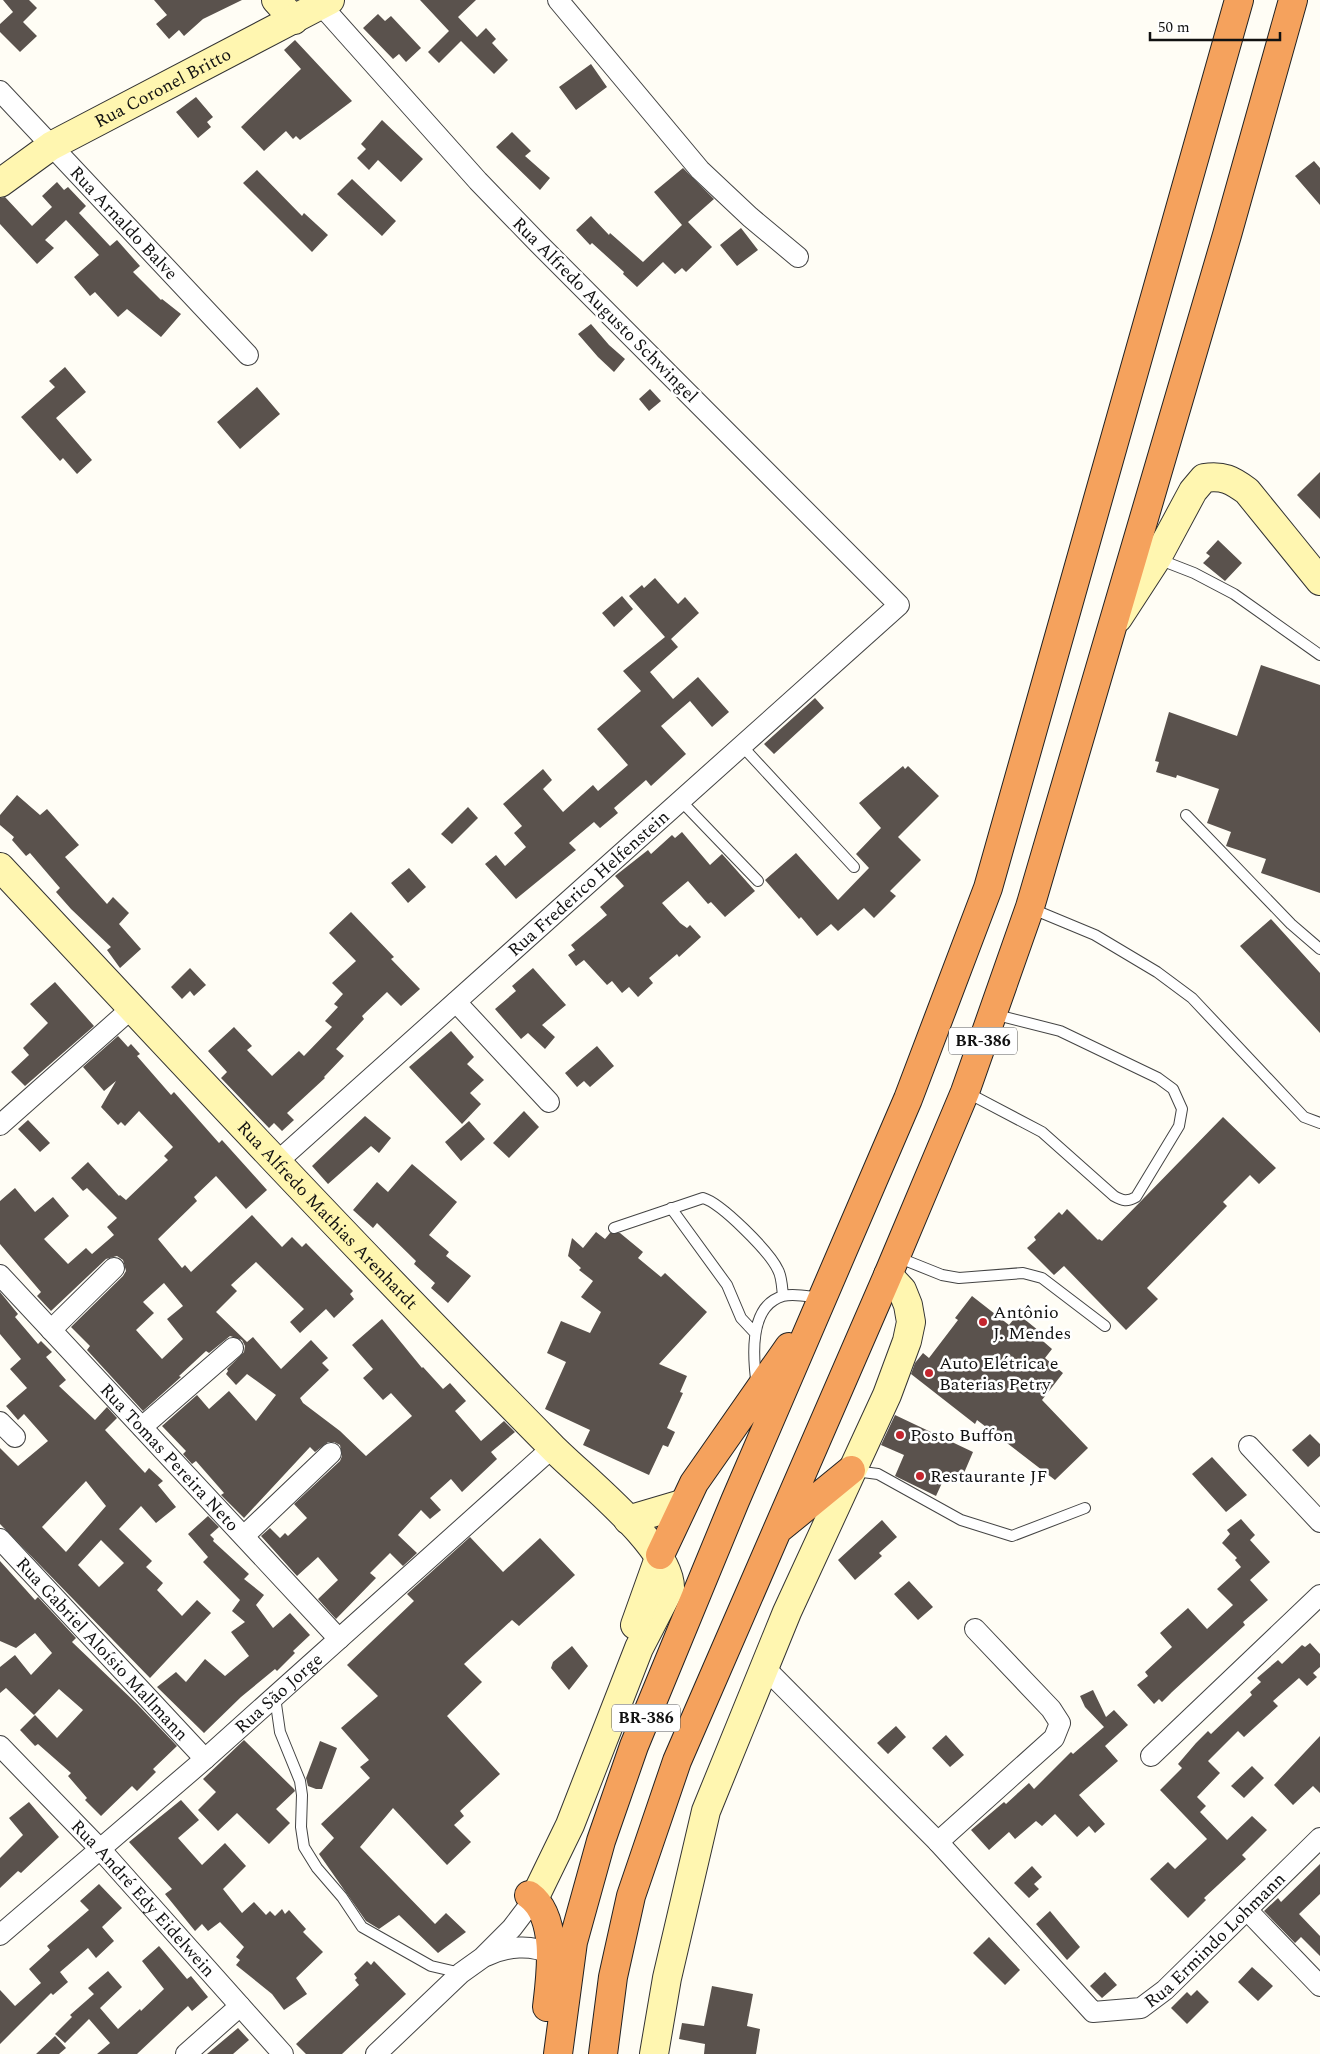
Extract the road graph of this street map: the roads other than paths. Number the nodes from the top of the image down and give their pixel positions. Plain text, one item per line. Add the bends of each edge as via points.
1 (276, 0) edge
2 (558, 0) edge
3 (1239, 0) edge
4 (1293, 0) edge
5 (326, 2) edge
6 (294, 20) junction
7 (0, 91) edge
8 (51, 146) junction
9 (0, 183) edge
10 (798, 257) dead end
11 (248, 355) dead end
12 (1157, 558) junction
13 (1320, 581) edge
14 (899, 605) joint
15 (1114, 624) junction
16 (1320, 655) edge
17 (742, 746) junction
18 (681, 801) junction
19 (1186, 815) dead end
20 (854, 867) dead end
21 (0, 868) edge
22 (758, 881) dead end
23 (1030, 907) junction
24 (1320, 949) edge
25 (456, 1002) junction
26 (132, 1008) junction
27 (993, 1014) junction
28 (965, 1092) junction
29 (548, 1102) dead end
30 (1320, 1123) edge
31 (0, 1125) edge
32 (277, 1162) junction
33 (670, 1208) junction
34 (614, 1228) dead end
35 (892, 1266) junction
36 (114, 1268) dead end
37 (0, 1275) edge
38 (783, 1296) junction
39 (823, 1298) junction
40 (1105, 1326) dead end
41 (51, 1330) junction
42 (755, 1333) junction
43 (233, 1348) dead end
44 (757, 1392) junction
45 (0, 1422) edge
46 (142, 1427) junction
47 (15, 1437) dead end
48 (1249, 1446) dead end
49 (552, 1448) junction
50 (331, 1454) dead end
51 (851, 1470) junction
52 (682, 1504) junction
53 (1085, 1508) dead end
54 (628, 1520) junction
55 (1320, 1522) edge
56 (775, 1533) junction
57 (244, 1536) junction
58 (0, 1539) edge
59 (660, 1555) junction
60 (1320, 1595) edge
61 (975, 1629) dead end
62 (339, 1639) junction
63 (765, 1668) junction
64 (274, 1697) junction
65 (0, 1746) edge
66 (1151, 1756) dead end
67 (205, 1759) junction
68 (1320, 1838) edge
69 (938, 1842) junction
70 (101, 1850) junction
71 (532, 1897) junction
72 (1246, 1910) junction
73 (0, 1935) edge
74 (552, 1954) junction
75 (482, 1958) junction
76 (461, 1973) junction
77 (1320, 1986) edge
78 (240, 2006) junction
79 (386, 2050) edge
80 (186, 2054) edge
81 (283, 2054) edge
82 (541, 2054) edge
83 (558, 2054) edge
84 (603, 2054) edge
85 (654, 2054) edge

1 - 6 main road
2 - 10 street via 700,170
3 - 39 highway, BR-386 via 988,888 911,1090
4 - 15 highway, BR-386
5 - 6 main road, Rua Coronel Britto
5 - 14 street, Rua Alfredo Augusto Schwingel via 478,181
6 - 8 main road, Rua Coronel Britto
7 - 8 street, Rua Arnaldo Balve
8 - 9 main road, Rua Coronel Britto
8 - 11 street, Rua Arnaldo Balve
12 - 13 main road via 1193,491 1204,478 1219,476 1232,480 1247,491
12 - 15 main road
12 - 16 lane via 1234,594
14 - 17 street, Rua Frederico Helfenstein
15 - 23 highway, BR-386
17 - 18 street, Rua Frederico Helfenstein
17 - 20 lane
18 - 22 lane
18 - 25 street, Rua Frederico Helfenstein
19 - 24 lane via 1291,924
21 - 26 main road, Rua Alfredo Mathias Arenhardt
23 - 27 highway, BR-386
23 - 30 lane via 1095,935 1157,972 1192,998 1304,1117
25 - 29 street
25 - 32 street, Rua Frederico Helfenstein
26 - 31 street
26 - 32 main road, Rua Alfredo Mathias Arenhardt
27 - 28 highway, BR-386
27 - 28 lane via 1060,1031 1158,1078 1173,1089 1182,1109 1180,1126 1136,1197 1123,1201 1042,1132
28 - 35 highway, BR-386
32 - 49 main road, Rua Alfredo Mathias Arenhardt
33 - 34 lane
33 - 38 lane via 704,1198 712,1200 773,1260 780,1271
33 - 42 lane via 728,1285 741,1318
35 - 40 lane via 959,1278 1023,1273 1042,1278
35 - 51 main road via 908,1305 907,1341
35 - 56 highway, BR-386
36 - 41 street
37 - 41 street, Rua Tomas Pereira Neto
38 - 39 lane
38 - 42 lane via 764,1311
39 - 44 highway
39 - 83 highway, BR-386 via 634,1746 601,1841 573,1942
41 - 46 street, Rua Tomas Pereira Neto
42 - 44 lane
43 - 46 street
44 - 52 highway
45 - 47 street
46 - 57 street, Rua Tomas Pereira Neto
48 - 55 street
49 - 54 main road, Rua Alfredo Mathias Arenhardt
49 - 62 street, Rua São Jorge
50 - 57 street
51 - 53 lane via 878,1474 961,1520 1012,1536
51 - 56 highway
51 - 63 main road
52 - 54 main road
52 - 59 highway
54 - 59 main road, Rua Alfredo Mathias Arenhardt
56 - 84 highway, BR-386 via 677,1761 631,1896 614,1977
57 - 62 street, Rua Tomas Pereira Neto
58 - 67 street, Rua Gabriel Aloísio Mallmann
59 - 71 main road via 603,1715
60 - 66 street
61 - 69 street via 1051,1709 1060,1723 1054,1738
62 - 64 street, Rua São Jorge
63 - 69 street
63 - 85 main road via 706,1812 667,1978
64 - 67 street, Rua São Jorge
64 - 76 lane via 280,1732 300,1781 300,1827 304,1847 317,1868 362,1927 431,1966
65 - 70 street, Rua André Edy Eidelwein
67 - 70 street, Rua São Jorge
68 - 72 street, Rua Ermindo Lohmann
69 - 72 street, Rua Ermindo Lohmann via 1093,2012 1141,2008 1165,1990
70 - 73 street, Rua São Jorge
70 - 78 street, Rua André Edy Eidelwein
71 - 74 highway via 549,1931
71 - 75 street via 512,1928
71 - 76 street
72 - 77 street
74 - 75 street via 524,1947 495,1952
74 - 82 highway
75 - 76 street
76 - 79 street
78 - 80 street
78 - 81 street, Rua André Edy Eidelwein

